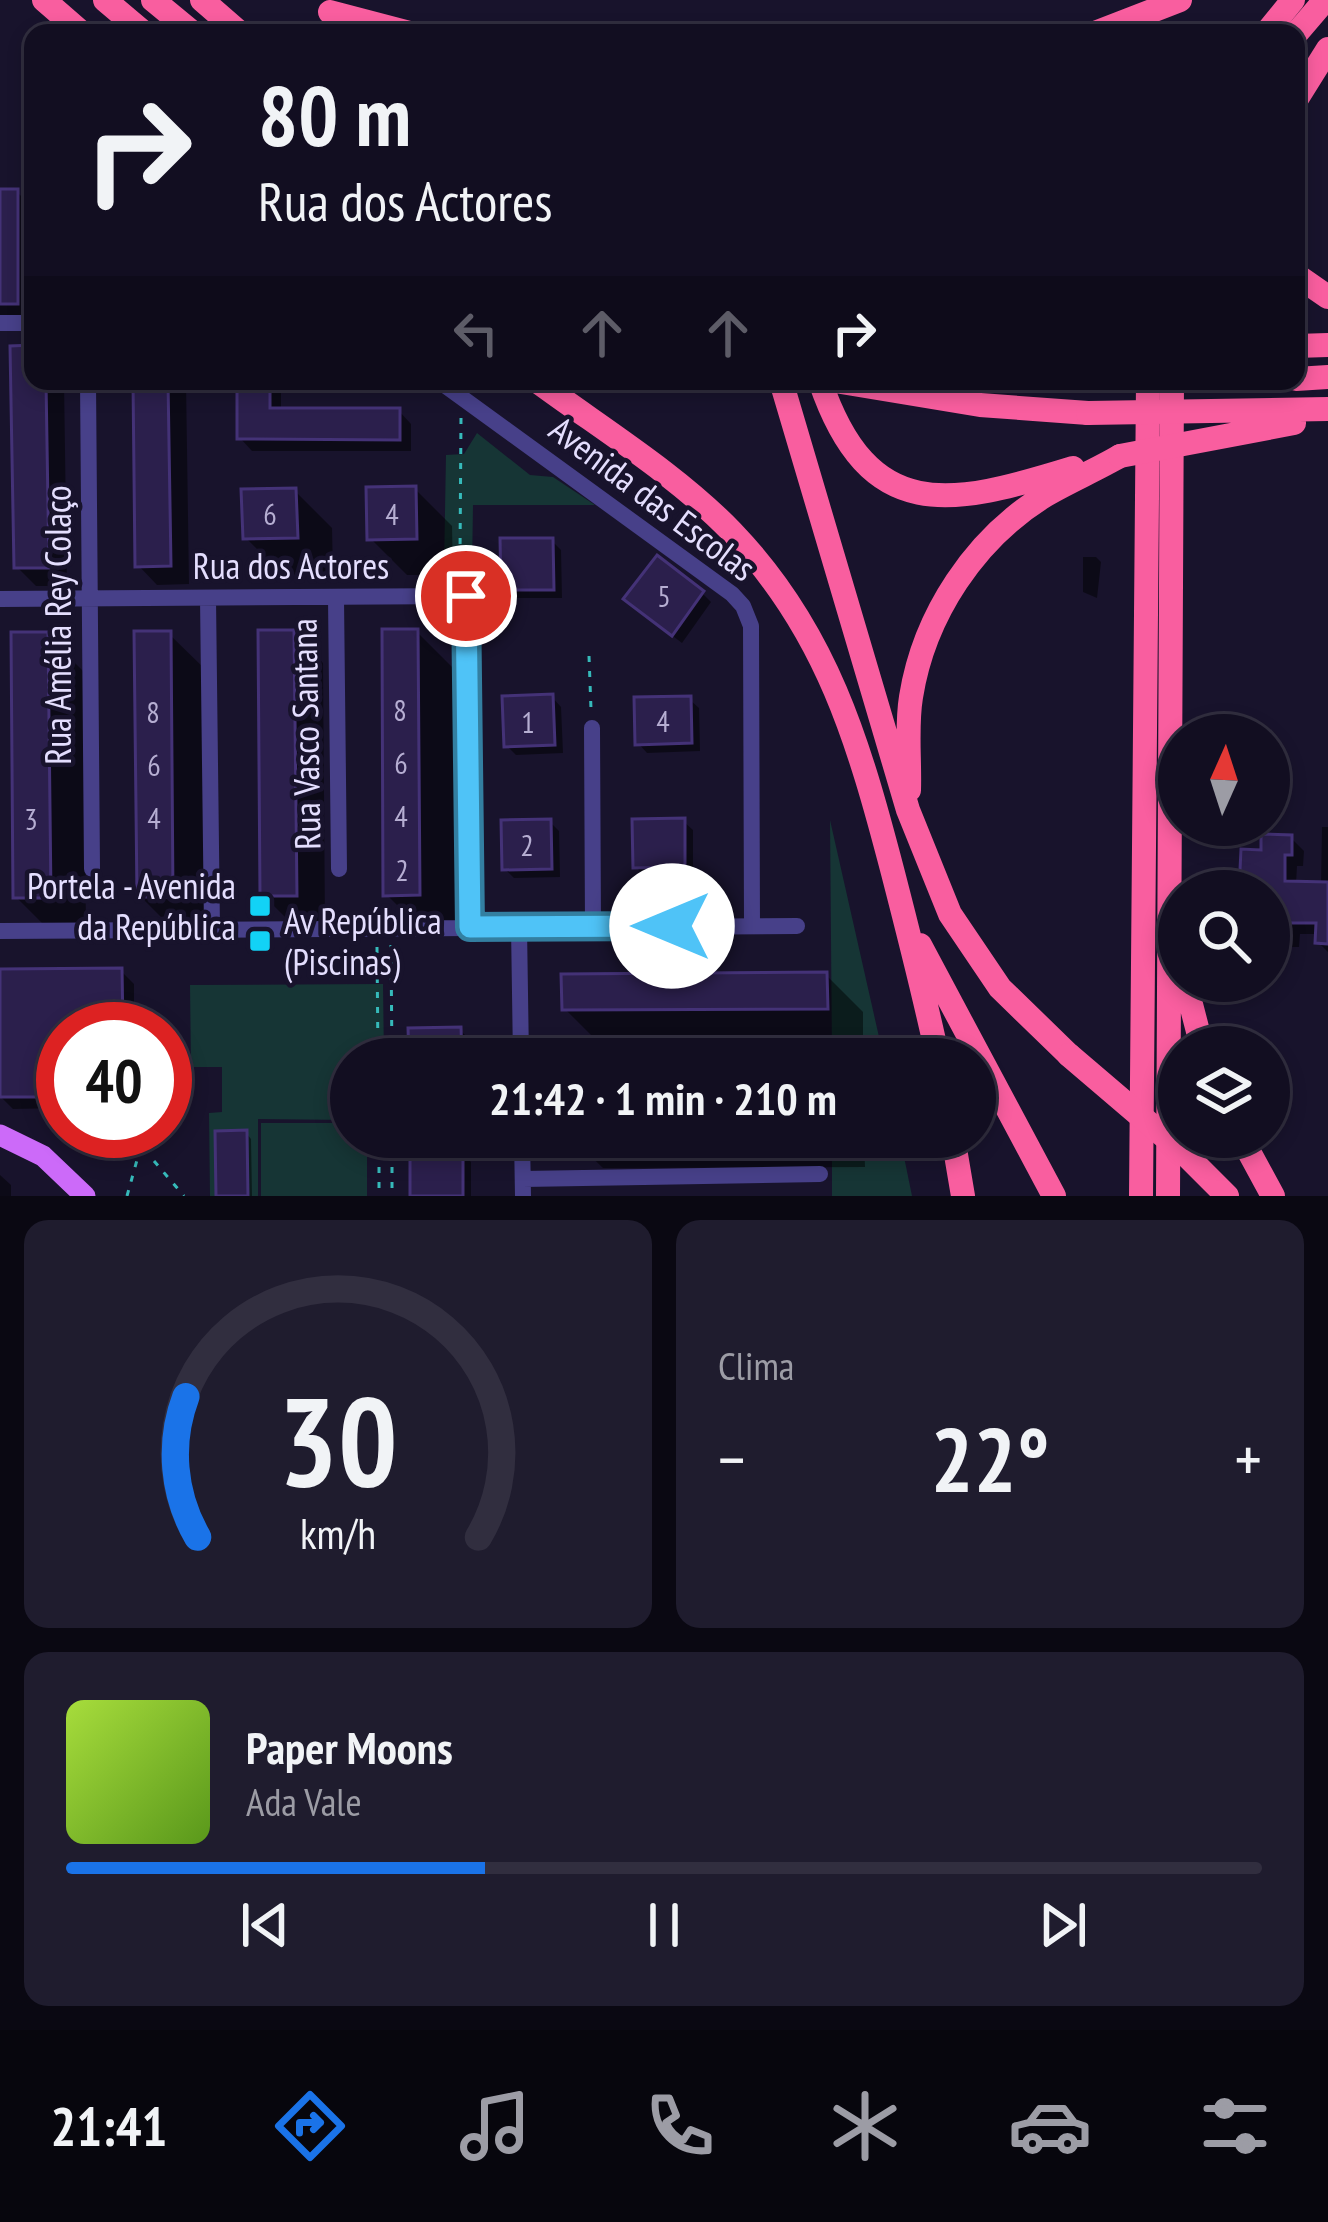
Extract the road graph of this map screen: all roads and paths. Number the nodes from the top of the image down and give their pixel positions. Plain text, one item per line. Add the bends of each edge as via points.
1 (44, 0) edge
2 (105, 0) edge
3 (153, 0) edge
4 (202, 0) edge
5 (304, 0) edge
6 (1180, 0) edge
7 (1293, 0) edge
8 (1325, 0) edge
9 (330, 12) junction
10 (72, 24) edge
11 (133, 24) edge
12 (182, 24) edge
13 (231, 24) edge
14 (359, 24) edge
15 (376, 24) edge
16 (1118, 24) edge
17 (1273, 24) edge
18 (1305, 24) edge
19 (1328, 49) edge
20 (1305, 86) edge
21 (88, 390) edge
22 (452, 390) edge
23 (549, 390) edge
24 (784, 390) edge
25 (824, 390) edge
26 (876, 390) edge
27 (1135, 390) edge
28 (1148, 390) edge
29 (1172, 390) edge
30 (462, 397) junction
31 (1328, 412) edge
32 (1120, 456) junction
33 (1147, 516) junction
34 (466, 596) junction
35 (91, 598) junction
36 (208, 598) junction
37 (336, 598) junction
38 (0, 599) edge
39 (589, 656) dead end
40 (592, 728) joint
41 (908, 810) junction
42 (92, 869) dead end
43 (339, 869) dead end
44 (1169, 870) edge
45 (904, 916) junction
46 (752, 925) junction
47 (593, 926) junction
48 (796, 926) dead end
49 (470, 927) junction
50 (519, 927) junction
51 (212, 929) junction
52 (0, 931) edge
53 (391, 938) dead end
54 (377, 942) dead end
55 (1169, 1002) edge
56 (378, 1038) edge
57 (392, 1038) edge
58 (521, 1038) edge
59 (933, 1038) edge
60 (0, 1135) edge
61 (379, 1158) edge
62 (392, 1158) edge
63 (957, 1158) edge
64 (1252, 1158) edge
65 (137, 1160) dead end
66 (154, 1161) dead end
67 (820, 1174) dead end
68 (523, 1187) edge
69 (85, 1196) edge
70 (127, 1196) edge
71 (184, 1196) edge
72 (379, 1196) edge
73 (392, 1196) edge
74 (963, 1196) edge
75 (1054, 1196) edge
76 (1141, 1196) edge
77 (1168, 1196) edge
78 (1227, 1196) edge
79 (1273, 1196) edge

1 - 10 highway
2 - 11 highway
3 - 12 highway
4 - 13 highway
5 - 9 highway
6 - 16 highway
7 - 17 highway
8 - 18 highway
9 - 14 highway
9 - 15 highway
19 - 20 highway
21 - 35 street, Rua Amélia Rey Colaço
22 - 30 street, Avenida das Escolas
23 - 45 highway via 709,511 796,610 851,724
24 - 41 highway
25 - 32 highway via 868,469 925,496 970,494
26 - 31 highway, bridge via 1088,413
27 - 33 highway
28 - 33 highway
29 - 44 highway
30 - 34 path
30 - 46 street, Avenida das Escolas via 743,606 751,626
31 - 32 highway, bridge
32 - 41 highway via 1030,506 957,580 922,650 910,700
33 - 76 highway
34 - 37 street, Rua dos Actores
34 - 49 street
35 - 36 street, Rua dos Actores
35 - 38 street, Rua dos Actores
35 - 42 street, Rua Amélia Rey Colaço
36 - 37 street, Rua dos Actores
36 - 51 street
37 - 43 street, Rua Vasco Santana
39 - 40 path
40 - 47 street
41 - 78 highway, bridge via 950,914 1018,1007
45 - 59 highway
45 - 75 highway
46 - 47 street
46 - 48 street
47 - 50 street
49 - 50 street
49 - 51 street
50 - 58 street
51 - 52 street
53 - 57 path
54 - 56 path
55 - 77 highway
60 - 69 main road via 44,1156
61 - 72 path
62 - 73 path
63 - 74 highway
64 - 79 highway
65 - 70 path
66 - 71 path
67 - 68 street

